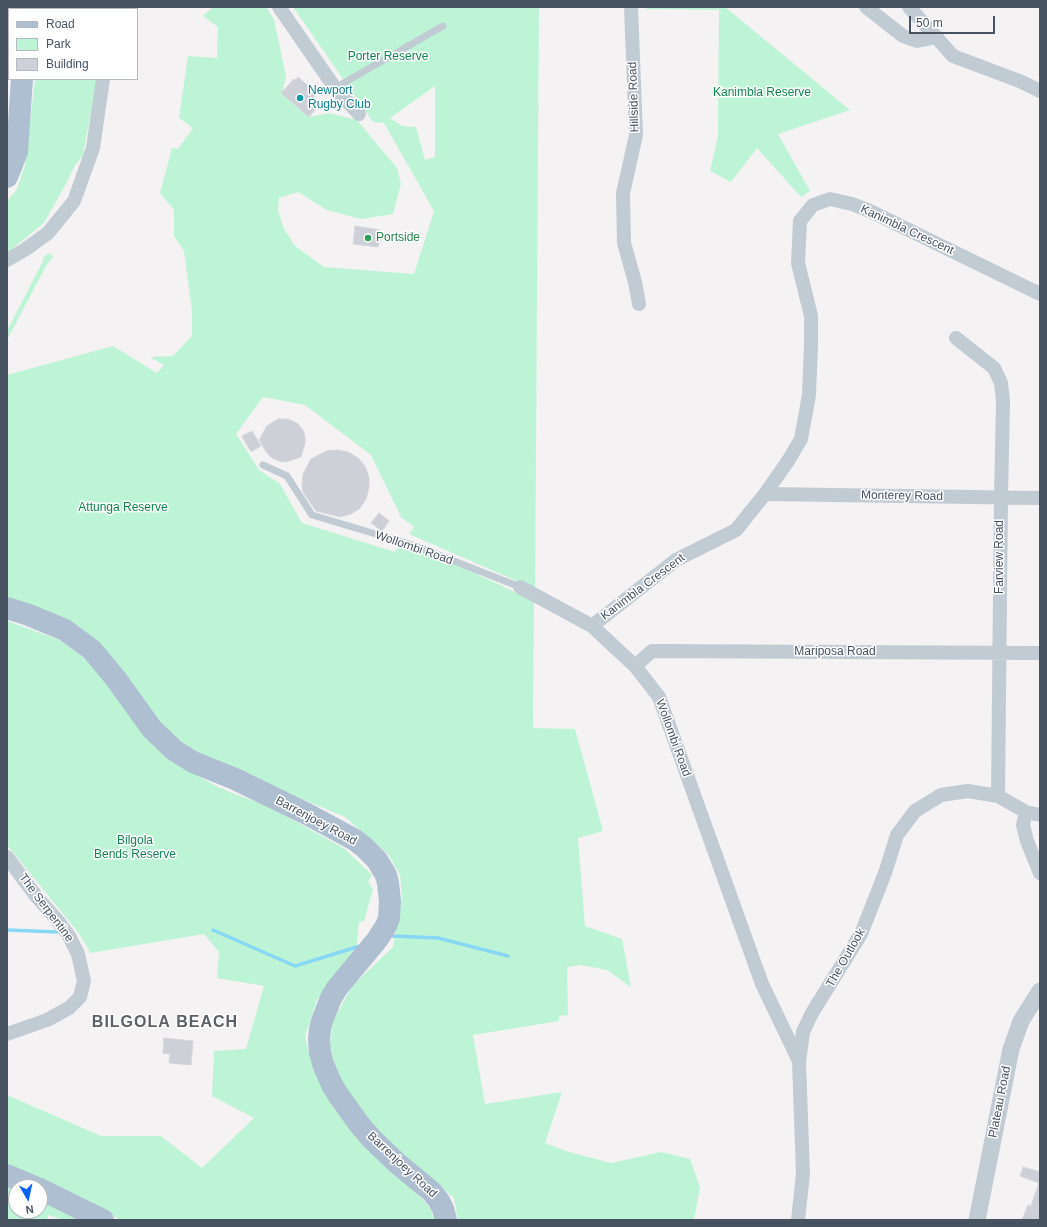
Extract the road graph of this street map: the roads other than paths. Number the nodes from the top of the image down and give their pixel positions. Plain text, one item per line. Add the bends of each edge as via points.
1 (279, 7) edge
2 (631, 7) edge
3 (866, 7) edge
4 (909, 7) edge
5 (443, 26) dead end
6 (937, 37) junction
7 (22, 80) edge
8 (103, 80) edge
9 (335, 88) junction
10 (1040, 91) edge
11 (359, 114) dead end
12 (7, 178) edge
13 (7, 260) edge
14 (1040, 294) edge
15 (639, 304) dead end
16 (956, 338) dead end
17 (263, 465) dead end
18 (765, 494) junction
19 (1001, 498) junction
20 (1040, 498) edge
21 (520, 587) joint
22 (7, 608) edge
23 (592, 626) junction
24 (999, 654) junction
25 (1040, 654) edge
26 (635, 666) junction
27 (998, 796) junction
28 (1026, 812) junction
29 (1040, 815) edge
30 (7, 856) edge
31 (1040, 873) edge
32 (1040, 991) edge
33 (7, 1034) edge
34 (800, 1062) junction
35 (7, 1175) edge
36 (16, 1179) edge
37 (48, 1193) edge
38 (103, 1220) edge
39 (446, 1220) edge
40 (798, 1220) edge
41 (977, 1220) edge

1 - 9 street
2 - 15 street, Hillside Road via 636,135 623,193 624,243
3 - 6 street via 903,36 917,41
4 - 6 street
5 - 9 lane
6 - 10 street via 953,56
7 - 12 main road via 17,152
8 - 13 street via 93,148 74,201 48,233 26,250
9 - 11 street
14 - 18 street, Kanimbla Crescent via 870,211 830,199 814,205 800,221 798,263 811,316 809,396 801,439
16 - 19 street, Farview Road via 994,368 1001,383
17 - 21 lane, Wollombi Road via 287,476 312,515 416,546
18 - 19 street, Monterey Road
18 - 23 street, Kanimbla Crescent via 736,530 676,560
19 - 20 street, Monterey Road
19 - 24 street, Farview Road
21 - 23 street, Wollombi Road
22 - 39 main road, Barrenjoey Road via 65,630 92,650 116,678 152,729 174,750 193,762 235,779 355,840 377,860 388,883 389,918 379,937 331,998 320,1030 320,1052 332,1085 359,1124 397,1163 432,1192 439,1201
23 - 26 street, Wollombi Road
24 - 25 street, Mariposa Road
24 - 26 street, Mariposa Road via 652,651
24 - 27 street, Farview Road
26 - 34 street, Wollombi Road via 659,697 762,984
27 - 28 street, The Outlook
27 - 34 street, The Outlook via 968,791 941,795 915,810 897,835 886,873 861,934 803,1032
28 - 29 street, The Outlook
28 - 31 street via 1024,825 1027,840
30 - 33 street, The Serpentine via 68,936 78,954 84,981 80,997 69,1008 47,1020
32 - 41 street, Plateau Road via 1021,1021 1011,1049
34 - 40 street, The Outlook via 802,1174
35 - 36 main road
37 - 38 main road

